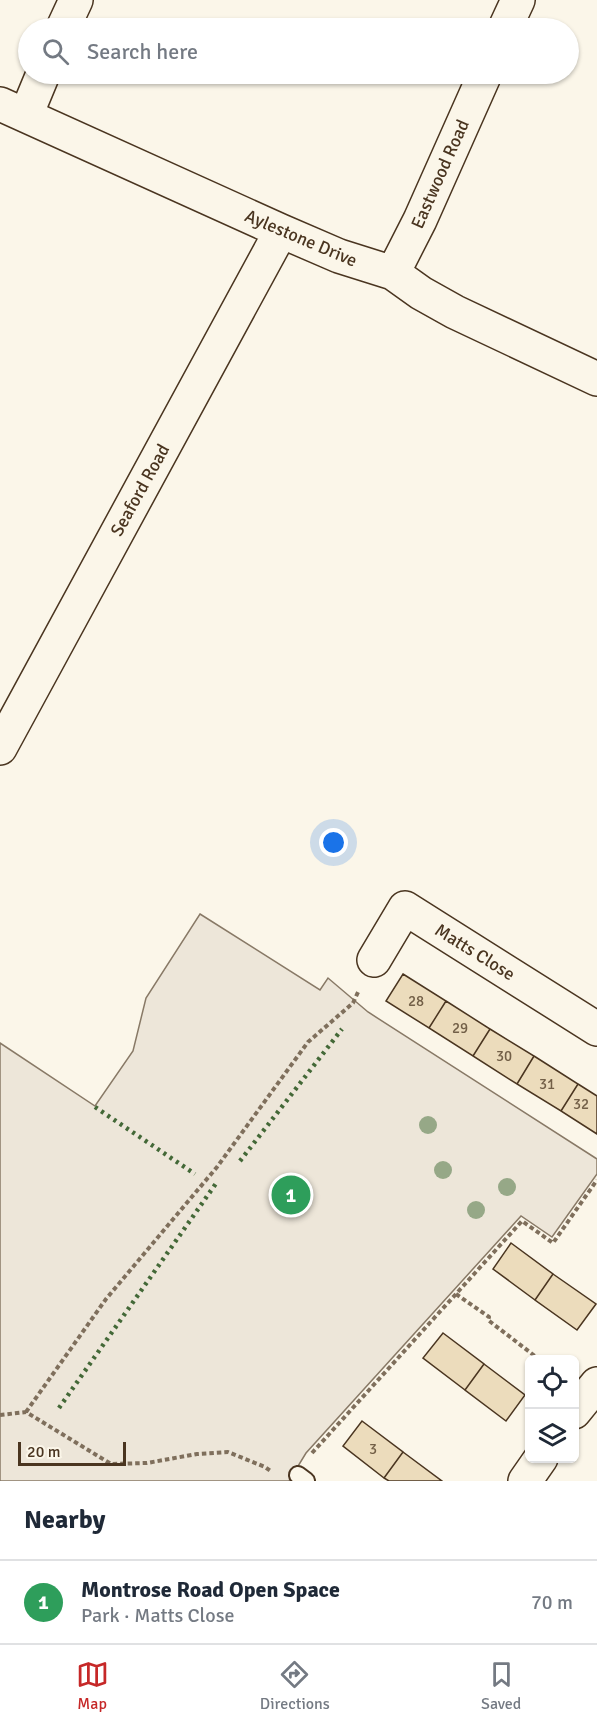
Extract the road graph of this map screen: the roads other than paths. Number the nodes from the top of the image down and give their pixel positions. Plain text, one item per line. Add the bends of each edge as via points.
1 (76, 0) edge
2 (518, 0) edge
3 (68, 18) edge
4 (510, 18) edge
5 (35, 84) edge
6 (481, 84) edge
7 (13, 109) edge
8 (281, 231) junction
9 (393, 273) junction
10 (597, 379) edge
11 (0, 748) edge
12 (374, 960) road end
13 (597, 1029) edge
14 (597, 1384) edge
15 (576, 1409) edge
16 (538, 1463) edge
17 (526, 1481) edge

1 - 3 street
2 - 4 street
5 - 7 street
6 - 9 street, Eastwood Road
7 - 8 street, Aylestone Drive
8 - 9 street, Aylestone Drive via 339,256
8 - 11 street, Seaford Road
9 - 10 street, Aylestone Drive via 455,312
12 - 13 street, Matts Close via 405,908
14 - 15 street
16 - 17 street

